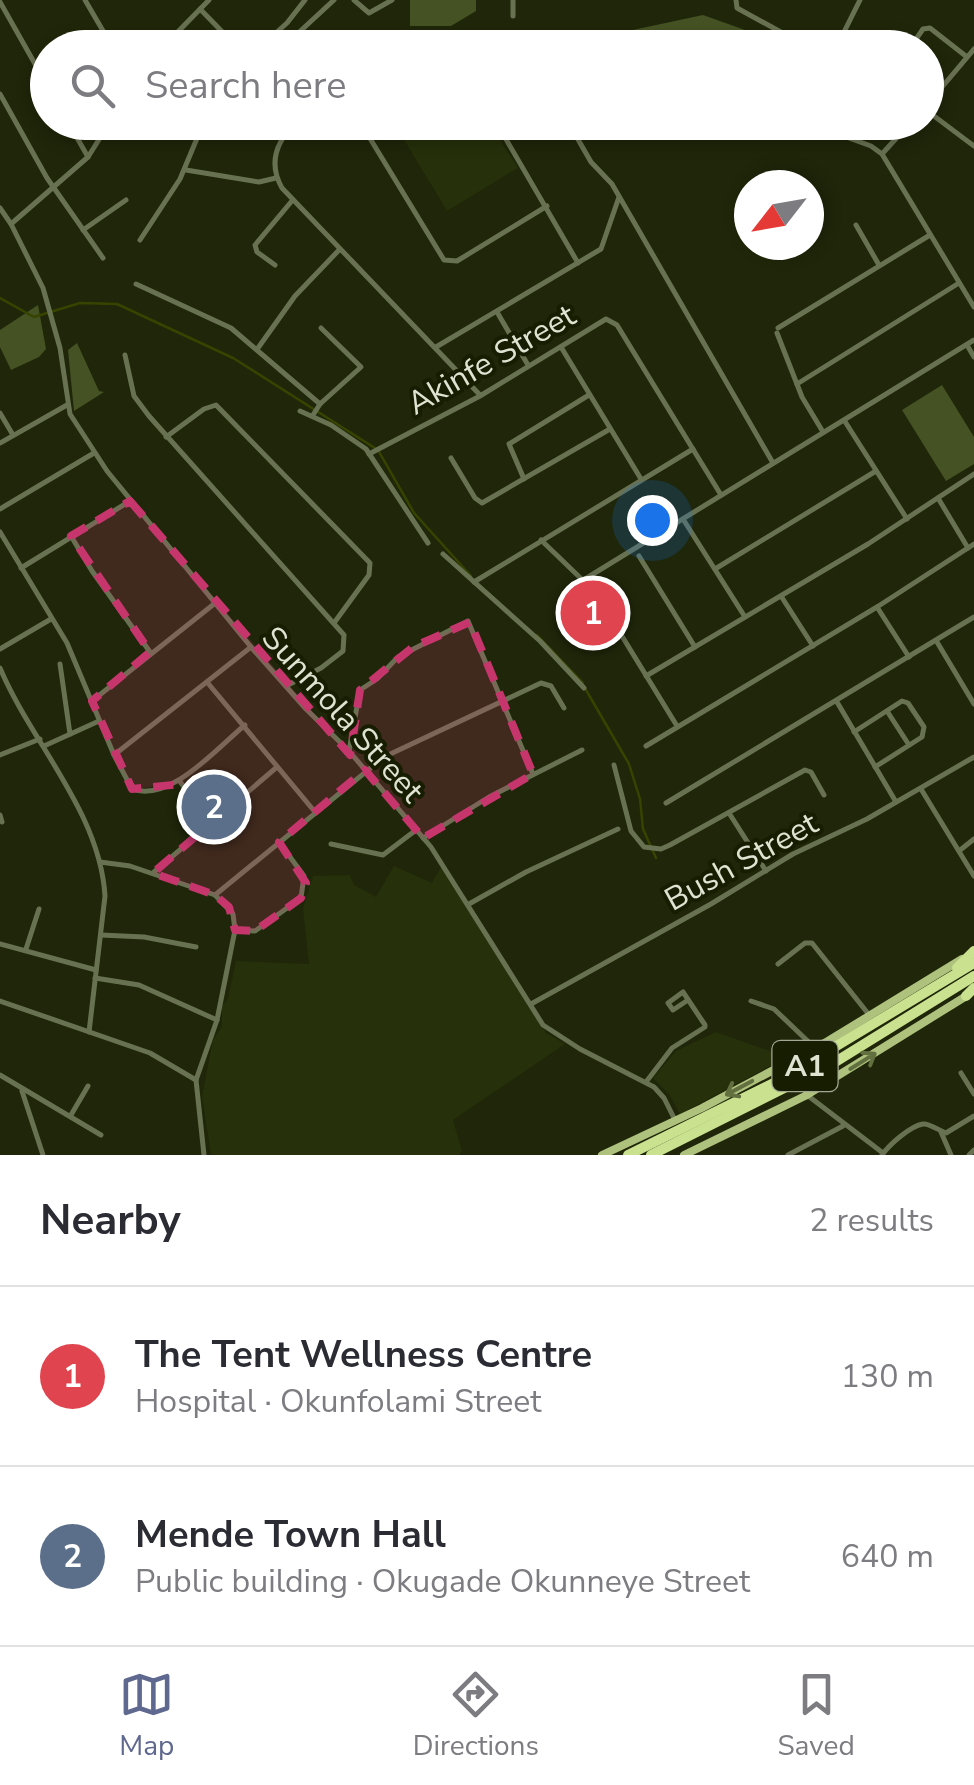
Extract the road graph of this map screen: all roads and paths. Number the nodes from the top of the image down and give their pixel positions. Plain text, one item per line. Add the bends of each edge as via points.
1 (85, 0) edge
2 (209, 0) edge
3 (306, 0) edge
4 (334, 0) edge
5 (354, 0) edge
6 (392, 0) edge
7 (513, 0) edge
8 (736, 0) edge
9 (860, 0) edge
10 (0, 2) edge
11 (200, 9) junction
12 (514, 16) dead end
13 (102, 30) edge
14 (180, 30) edge
15 (220, 30) edge
16 (280, 30) edge
17 (302, 30) edge
18 (777, 30) edge
19 (845, 30) edge
20 (944, 39) edge
21 (974, 49) edge
22 (30, 55) edge
23 (967, 57) junction
24 (944, 86) edge
25 (0, 94) edge
26 (944, 122) edge
27 (78, 140) edge
28 (99, 140) edge
29 (196, 140) edge
30 (281, 140) edge
31 (371, 140) edge
32 (507, 140) edge
33 (578, 140) edge
34 (856, 140) edge
35 (895, 140) edge
36 (974, 146) edge
37 (882, 154) junction
38 (88, 157) junction
39 (185, 170) junction
40 (276, 178) junction
41 (53, 187) junction
42 (620, 197) junction
43 (126, 200) dead end
44 (292, 201) junction
45 (547, 206) junction
46 (0, 208) edge
47 (11, 224) junction
48 (856, 225) dead end
49 (84, 230) junction
50 (930, 235) junction
51 (140, 240) dead end
52 (340, 249) junction
53 (103, 258) dead end
54 (578, 263) junction
55 (275, 265) dead end
56 (879, 265) junction
57 (960, 283) junction
58 (136, 284) dead end
59 (974, 307) edge
60 (497, 311) junction
61 (321, 328) dead end
62 (974, 340) edge
63 (967, 345) junction
64 (561, 347) junction
65 (258, 348) junction
66 (436, 348) junction
67 (126, 355) dead end
68 (974, 357) edge
69 (528, 366) junction
70 (796, 384) junction
71 (590, 395) junction
72 (480, 396) junction
73 (67, 404) junction
74 (300, 411) dead end
75 (316, 411) junction
76 (0, 413) edge
77 (844, 420) junction
78 (610, 429) junction
79 (823, 432) junction
80 (13, 435) junction
81 (166, 436) junction
82 (0, 442) edge
83 (693, 449) junction
84 (373, 451) junction
85 (94, 453) junction
86 (450, 458) dead end
87 (773, 463) junction
88 (876, 471) junction
89 (974, 474) edge
90 (524, 479) junction
91 (641, 479) junction
92 (721, 495) junction
93 (938, 498) junction
94 (130, 501) junction
95 (0, 510) edge
96 (682, 518) junction
97 (907, 519) junction
98 (0, 532) edge
99 (71, 536) junction
100 (541, 540) junction
101 (428, 543) dead end
102 (971, 546) edge
103 (443, 554) dead end
104 (639, 556) dead end
105 (20, 568) junction
106 (715, 569) junction
107 (585, 579) junction
108 (476, 581) junction
109 (781, 596) junction
110 (214, 604) junction
111 (878, 607) junction
112 (745, 617) junction
113 (974, 617) edge
114 (52, 619) junction
115 (334, 622) junction
116 (936, 641) junction
117 (812, 646) junction
118 (251, 647) junction
119 (695, 647) junction
120 (0, 649) edge
121 (150, 652) junction
122 (909, 657) junction
123 (60, 664) dead end
124 (0, 668) edge
125 (646, 676) junction
126 (207, 682) junction
127 (286, 686) junction
128 (584, 688) dead end
129 (502, 700) junction
130 (92, 701) junction
131 (837, 702) junction
132 (974, 704) edge
133 (564, 708) dead end
134 (887, 711) junction
135 (99, 721) junction
136 (245, 725) junction
137 (677, 727) junction
138 (854, 732) junction
139 (70, 734) junction
140 (42, 743) junction
141 (910, 745) junction
142 (646, 746) dead end
143 (582, 750) dead end
144 (350, 751) junction
145 (0, 755) edge
146 (114, 755) junction
147 (974, 757) edge
148 (614, 765) dead end
149 (875, 767) junction
150 (277, 768) junction
151 (365, 770) junction
152 (533, 774) junction
153 (179, 780) junction
154 (920, 789) junction
155 (824, 795) dead end
156 (666, 802) dead end
157 (896, 802) junction
158 (314, 812) junction
159 (730, 813) junction
160 (210, 824) junction
161 (618, 829) dead end
162 (416, 830) junction
163 (423, 838) junction
164 (974, 839) edge
165 (279, 842) junction
166 (331, 844) dead end
167 (959, 852) junction
168 (100, 862) junction
169 (766, 871) junction
170 (152, 873) junction
171 (974, 876) edge
172 (215, 895) junction
173 (469, 904) junction
174 (39, 909) dead end
175 (236, 930) junction
176 (100, 936) junction
177 (0, 944) edge
178 (196, 947) dead end
179 (26, 949) junction
180 (974, 951) edge
181 (974, 962) edge
182 (778, 964) dead end
183 (96, 974) junction
184 (974, 976) edge
185 (946, 980) junction
186 (971, 992) edge
187 (688, 1000) dead end
188 (0, 1001) edge
189 (751, 1001) dead end
190 (530, 1004) junction
191 (870, 1016) junction
192 (217, 1020) junction
193 (89, 1032) junction
194 (815, 1048) junction
195 (961, 1074) dead end
196 (0, 1075) edge
197 (196, 1080) junction
198 (646, 1082) junction
199 (88, 1086) dead end
200 (21, 1088) junction
201 (974, 1094) edge
202 (807, 1095) junction
203 (70, 1116) junction
204 (974, 1116) edge
205 (675, 1121) junction
206 (844, 1125) junction
207 (942, 1132) junction
208 (101, 1135) dead end
209 (882, 1154) edge
210 (43, 1155) edge
211 (204, 1155) edge
212 (602, 1155) edge
213 (628, 1155) edge
214 (651, 1155) edge
215 (684, 1155) edge
216 (788, 1155) edge
217 (951, 1155) edge

1 - 13 street
2 - 11 street
3 - 16 street
4 - 17 street
5 - 6 street via 369,13
7 - 12 street
8 - 18 street via 737,8
9 - 19 street
10 - 22 street
11 - 14 street
11 - 15 street
20 - 23 street
21 - 23 street
23 - 24 street
25 - 41 street
26 - 36 street
27 - 38 street
28 - 38 street
29 - 39 street
30 - 40 street
31 - 45 street via 444,260 457,261
32 - 45 street
33 - 42 street
34 - 37 street
35 - 37 street
37 - 50 street
38 - 41 street
39 - 40 street via 259,182
39 - 51 street
40 - 44 street
41 - 47 street
41 - 49 street
42 - 54 street via 601,249
42 - 87 street
43 - 49 street
44 - 52 street
44 - 55 street via 255,246
45 - 54 street
46 - 47 street, Sunmola Street
47 - 73 street, Sunmola Street via 43,288
48 - 56 street
49 - 53 street
50 - 56 street
50 - 57 street
52 - 65 street
52 - 66 street
54 - 60 street
56 - 70 street via 777,330
57 - 59 street
57 - 70 street
58 - 65 street via 215,318
60 - 66 street
60 - 69 street
61 - 75 street via 361,366
62 - 63 street
63 - 68 street
63 - 77 street
64 - 69 street, Akinfe Street
64 - 71 street
64 - 83 street, Akinfe Street via 601,320 613,322
65 - 75 street
66 - 72 street
67 - 81 street via 134,396
69 - 72 street, Akinfe Street
70 - 79 street
71 - 78 street
71 - 90 street via 509,444
72 - 84 street, Akinfe Street
73 - 80 street
73 - 85 street, Sunmola Street
74 - 75 street
75 - 84 street
76 - 80 street
77 - 79 street
77 - 88 street
78 - 90 street
78 - 91 street
79 - 87 street
80 - 82 street
81 - 115 street
81 - 115 street via 216,405 370,563 369,575
83 - 91 street
83 - 92 street, Akinfe Street
84 - 101 street
85 - 94 street, Sunmola Street
85 - 95 street
86 - 90 street via 482,503
87 - 92 street
88 - 97 street
88 - 106 street
89 - 93 street
91 - 100 street
92 - 96 street
93 - 97 street
93 - 102 street
94 - 99 street
94 - 110 street, Sunmola Street
96 - 106 street
96 - 107 street
97 - 109 street
98 - 105 street
99 - 105 street
99 - 121 street
100 - 107 street
100 - 108 street
102 - 111 street
103 - 108 street
104 - 119 street
105 - 114 street
106 - 112 street
107 - 125 street
108 - 128 street
109 - 112 street
109 - 117 street
110 - 118 street, Sunmola Street
110 - 121 street
111 - 117 street
111 - 122 street
112 - 119 street
113 - 116 street
114 - 120 street
114 - 130 street
115 - 127 street via 346,639 343,651
116 - 122 street
116 - 132 street
117 - 137 street
118 - 126 street
118 - 127 street, Sunmola Street
119 - 125 street
121 - 130 street
122 - 131 street
123 - 139 street
124 - 140 street
125 - 137 street
126 - 136 street
126 - 146 street
127 - 144 street, Sunmola Street
129 - 133 street via 546,683
129 - 144 street via 466,621 398,657 360,690
129 - 151 street
129 - 152 street
130 - 135 street
131 - 138 street
131 - 156 street
134 - 138 street
134 - 141 street
134 - 141 street via 906,702 921,722 924,734
135 - 139 street
135 - 146 street
136 - 150 street
136 - 153 street
137 - 142 street
138 - 149 street
139 - 140 street
140 - 145 street
140 - 168 street
141 - 149 street
143 - 152 street
144 - 151 street, Sunmola Street
146 - 153 street via 135,792 162,790
147 - 154 street, Bush Street
148 - 159 street via 632,831 644,847 661,849
149 - 157 street
150 - 158 street
150 - 160 street
151 - 158 street
151 - 162 street, Sunmola Street
152 - 163 street
153 - 160 street
154 - 157 street, Bush Street
154 - 167 street
155 - 159 street via 806,770
157 - 169 street, Bush Street
158 - 165 street
159 - 169 street
160 - 170 street
161 - 173 street
162 - 163 street, Sunmola Street
162 - 166 street via 382,855
163 - 173 street, Sunmola Street
164 - 167 street
165 - 172 street
165 - 175 street via 304,876 301,898 255,931
167 - 171 street
168 - 170 street
168 - 176 street
169 - 190 street, Bush Street
170 - 172 street
172 - 175 street via 229,907
173 - 190 street, Sunmola Street
174 - 179 street
175 - 192 street
176 - 178 street
176 - 183 street
177 - 179 street
179 - 183 street
180 - 185 highway
180 - 191 main road
181 - 185 highway, A1
182 - 191 street via 812,943
183 - 192 street via 139,984
183 - 193 street
184 - 214 highway, A1 via 832,1064
185 - 213 highway, A1 via 753,1094
202 -> 186 main road
187 - 198 street via 705,1027 672,1048
188 - 193 street
189 - 194 street via 774,1009
190 - 198 street, Sunmola Street via 550,1032
191 - 194 main road
192 - 197 street
193 - 197 street via 150,1053
194 -> 205 main road
195 - 201 street
196 - 200 street
197 - 211 street
198 - 205 street, Sunmola Street via 659,1091
199 - 203 street
200 - 203 street
200 - 210 street
202 - 206 street
202 - 215 main road
203 - 208 street
204 - 207 street
205 - 212 main road
206 - 209 street
206 - 216 street
207 - 209 street via 920,1125
207 - 217 street

